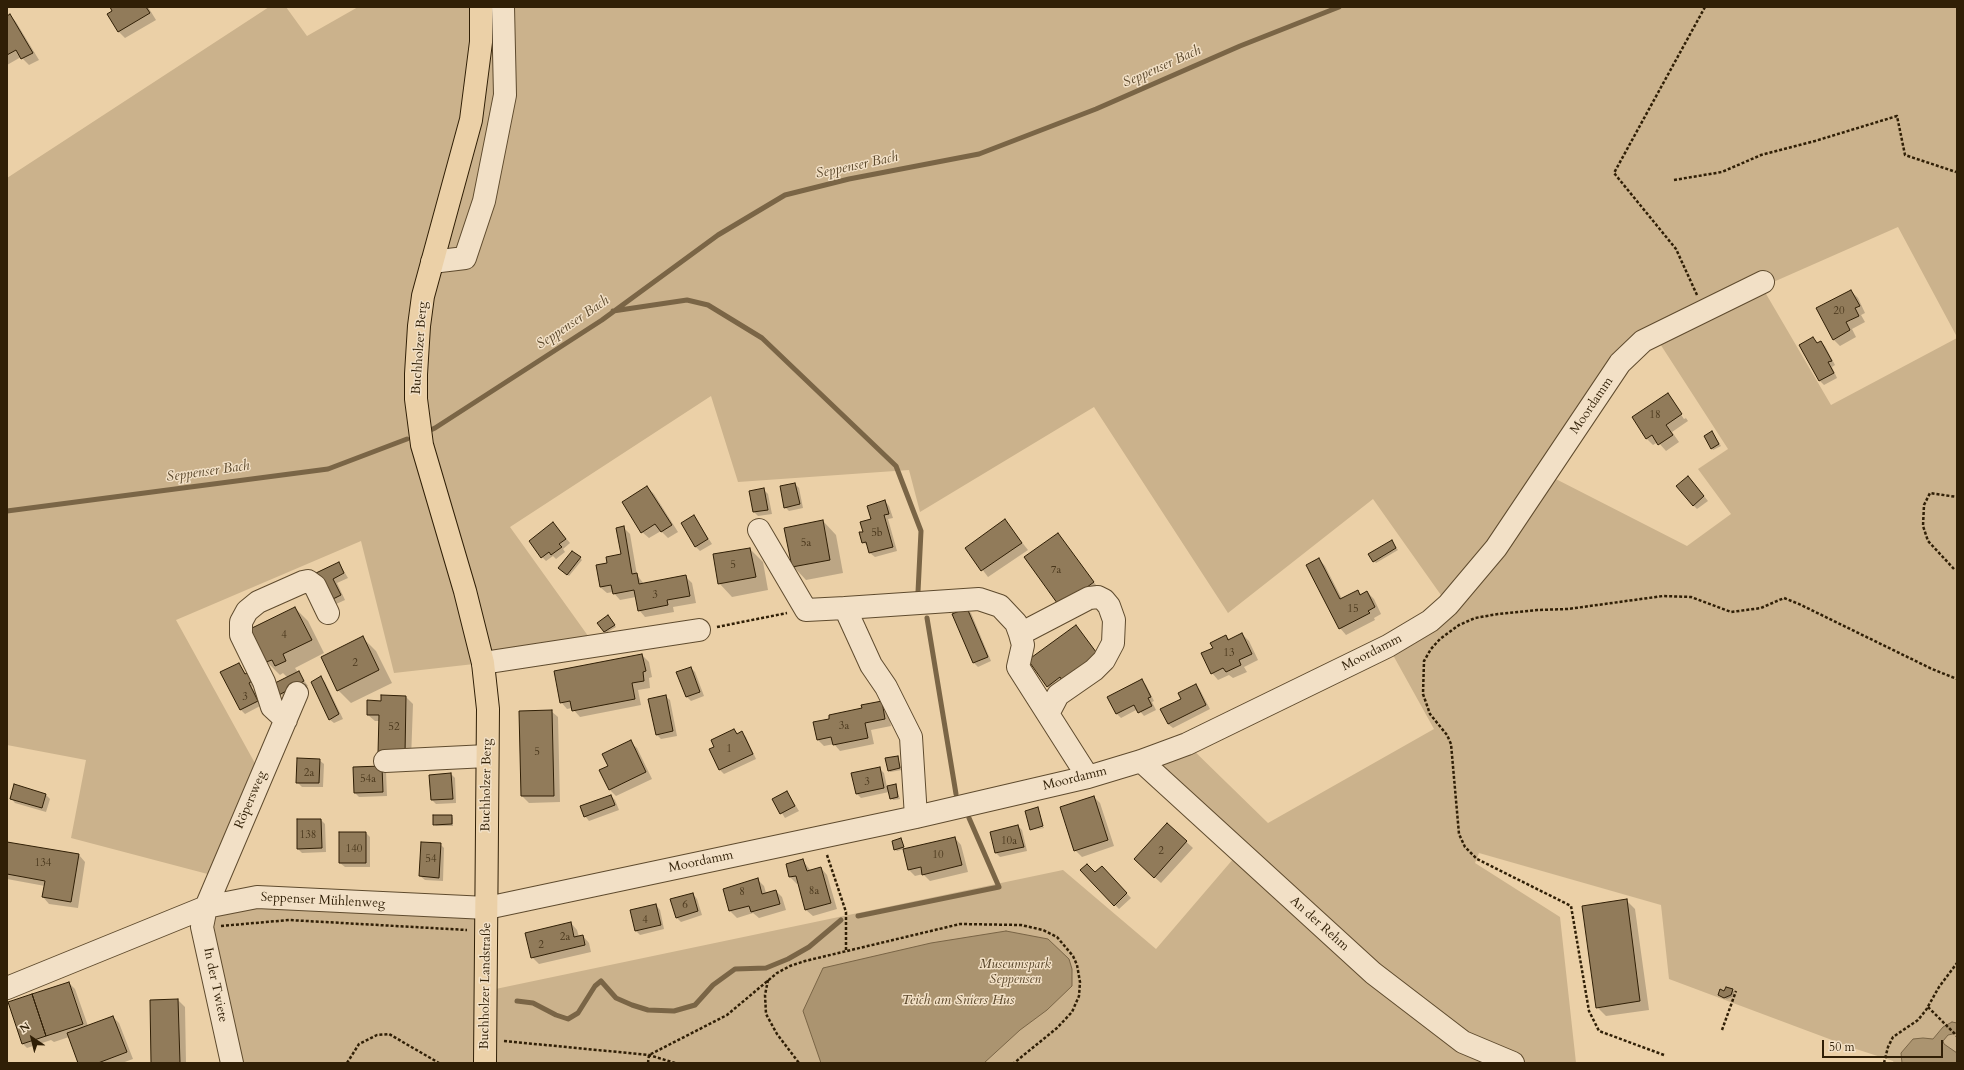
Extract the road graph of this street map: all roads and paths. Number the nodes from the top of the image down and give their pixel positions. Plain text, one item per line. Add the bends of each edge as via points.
1 (481, 7) edge
2 (504, 7) edge
3 (1705, 7) edge
4 (1956, 172) dead end
5 (1674, 180) dead end
6 (432, 262) junction
7 (1764, 282) dead end
8 (1705, 311) junction
9 (1957, 497) edge
10 (759, 530) dead end
11 (1954, 568) dead end
12 (846, 608) junction
13 (806, 610) junction
14 (328, 613) dead end
15 (699, 630) joint
16 (1020, 634) junction
17 (483, 663) junction
18 (1957, 679) edge
19 (297, 694) dead end
20 (1048, 714) junction
21 (286, 720) junction
22 (487, 756) junction
23 (385, 761) dead end
24 (1141, 761) junction
25 (1088, 777) junction
26 (916, 817) junction
27 (822, 837) junction
28 (487, 908) junction
29 (204, 917) junction
30 (474, 930) dead end
31 (846, 952) junction
32 (1957, 963) edge
33 (768, 980) junction
34 (7, 988) edge
35 (1736, 991) dead end
36 (1928, 1006) junction
37 (1722, 1030) dead end
38 (1956, 1036) edge
39 (485, 1053) edge
40 (649, 1055) junction
41 (1664, 1055) dead end
42 (232, 1063) edge
43 (347, 1063) edge
44 (439, 1063) edge
45 (648, 1063) edge
46 (675, 1063) edge
47 (799, 1063) edge
48 (1014, 1063) edge
49 (1513, 1063) edge
50 (1884, 1063) edge

1 - 6 main road, Buchholzer Berg via 481,42 471,120
2 - 6 street via 505,95 484,201 464,258
3 - 8 path via 1614,173 1676,249
4 - 5 path via 1905,155 1897,116 1761,155 1722,172
6 - 17 main road, Buchholzer Berg via 423,296 419,326 416,374 418,420 422,445
7 - 8 street, Moordamm
8 - 24 street, Moordamm via 1643,341 1620,363 1496,548 1448,605 1430,621 1388,646 1187,744
9 - 11 path via 1930,493 1924,505 1923,526 1928,542
10 - 13 street
12 - 13 street
12 - 16 street via 979,600 1000,606 1016,623
12 - 26 street via 871,665 886,687 912,737
13 - 15 path
14 - 21 street via 315,586 308,581 258,602 247,611 241,622 242,635 264,682 272,707
15 - 17 street
16 - 20 street via 1023,645 1018,667
16 - 20 street via 1088,598 1098,597 1104,600 1114,620 1113,643 1106,656 1094,670 1058,694
17 - 22 main road, Buchholzer Berg via 488,709
18 - 41 path via 1784,598 1761,608 1731,612 1691,597 1663,596 1568,609 1498,614 1475,618 1459,626 1440,639 1431,650 1424,661 1423,694 1430,714 1451,744 1459,834 1465,847 1477,859 1571,906 1589,1011 1599,1031
19 - 21 street, Röpersweg
20 - 25 street
21 - 29 street, Röpersweg
22 - 23 street
22 - 28 main road, Buchholzer Berg
24 - 25 street, Moordamm
24 - 49 street, An der Rehm via 1373,973 1463,1042
25 - 26 street, Moordamm
26 - 27 street, Moordamm
27 - 28 street, Moordamm
27 - 31 path via 846,912
28 - 29 street, Seppenser Mühlenweg via 256,897
28 - 39 main road, Buchholzer Landstraße
29 - 30 path
29 - 34 street, Seppenser Mühlenweg
29 - 42 street, In der Twiete
31 - 33 path via 790,966
31 - 48 path via 960,924 1020,925 1043,930 1057,937 1077,965 1079,996 1072,1012 1057,1028
32 - 36 path
33 - 40 path via 727,1015
33 - 47 path via 765,995 766,1014 777,1034
35 - 37 path
36 - 38 path
36 - 50 path via 1918,1020 1893,1037
39 - 40 path via 504,1041
40 - 45 path
40 - 46 path
43 - 44 path via 359,1044 377,1035 389,1034

